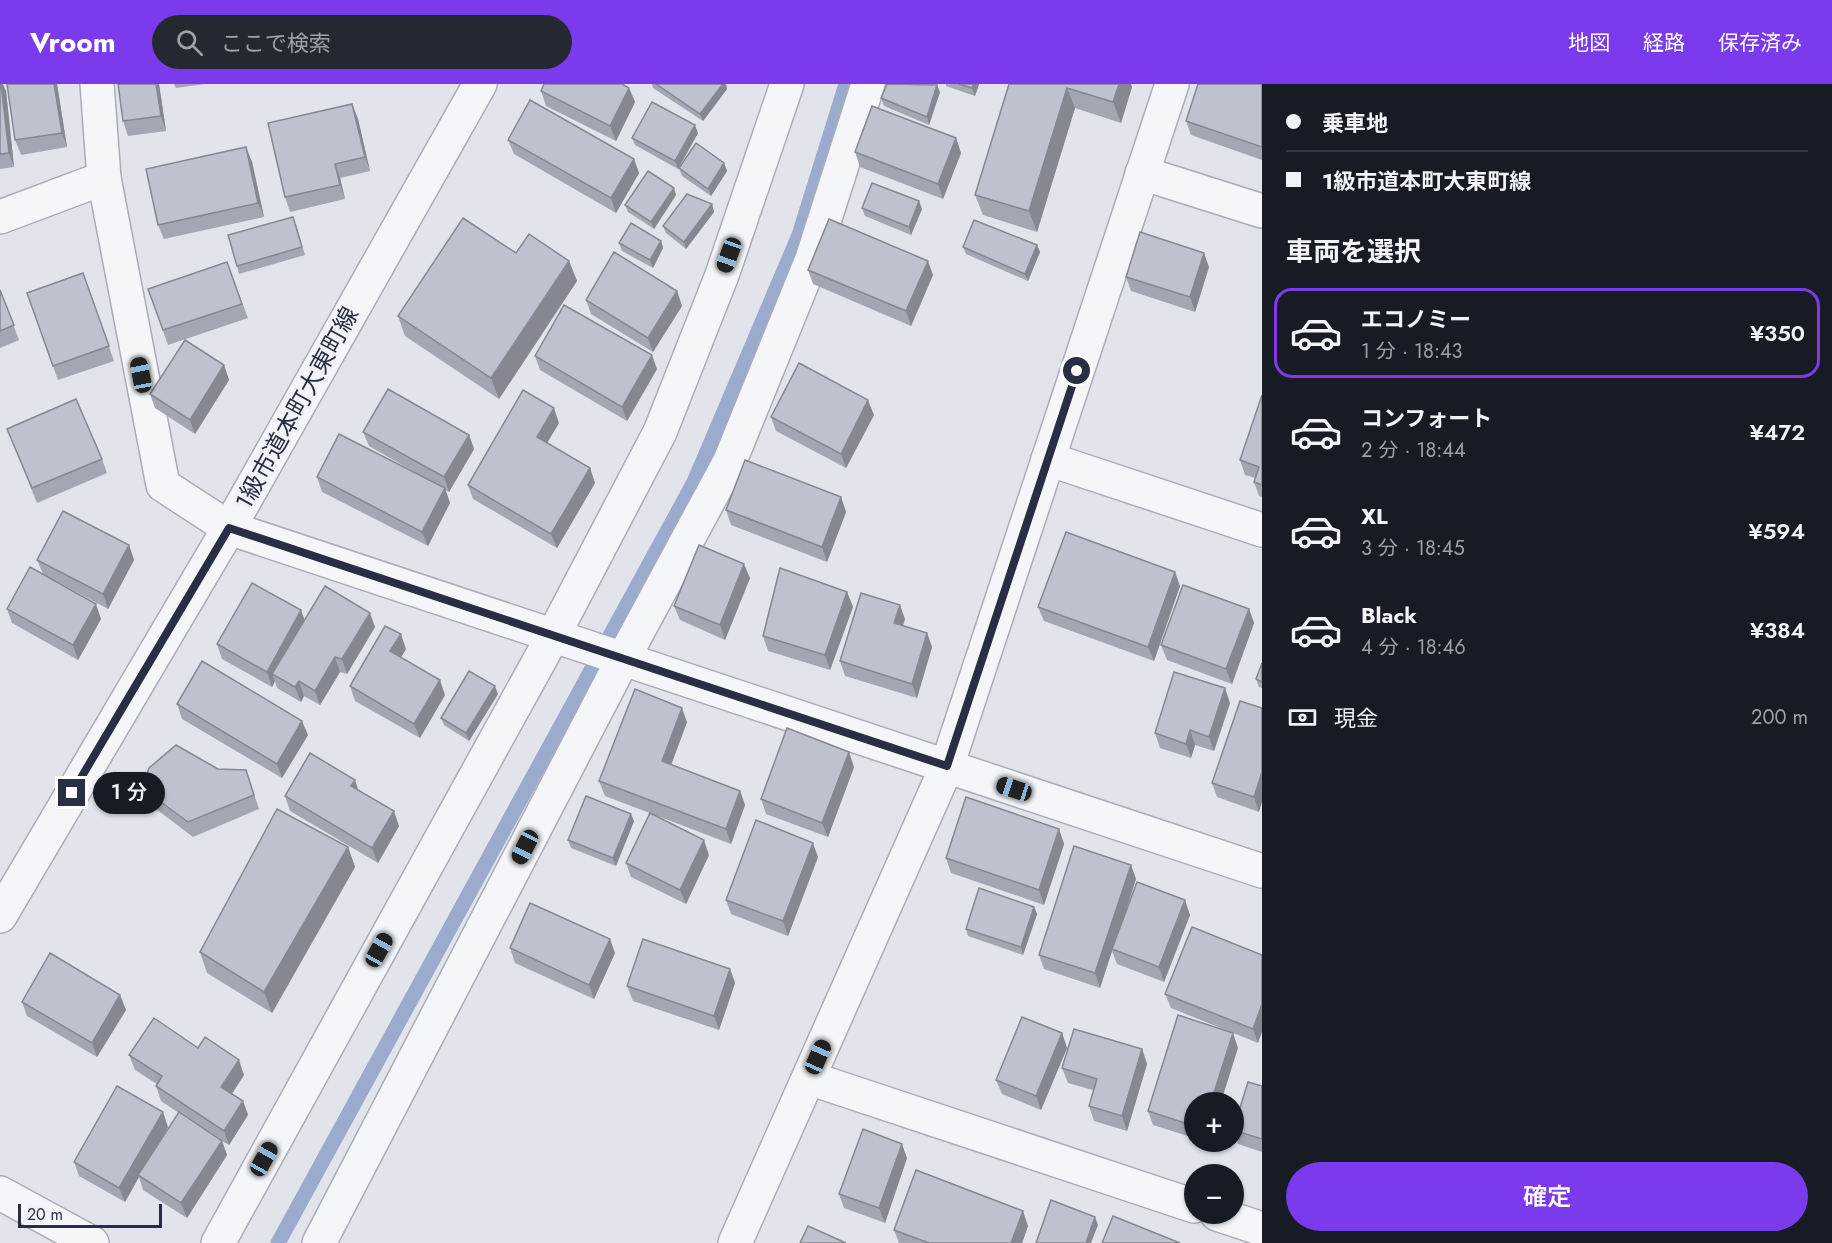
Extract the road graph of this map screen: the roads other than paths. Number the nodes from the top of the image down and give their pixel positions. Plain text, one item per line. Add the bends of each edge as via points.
1 (97, 84) edge
2 (480, 84) edge
3 (787, 84) edge
4 (868, 84) edge
5 (1172, 84) edge
6 (1142, 173) junction
7 (104, 178) junction
8 (1262, 211) edge
9 (0, 217) edge
10 (1048, 459) junction
11 (229, 528) junction
12 (1262, 530) edge
13 (553, 636) junction
14 (623, 659) junction
15 (947, 766) junction
16 (1262, 871) edge
17 (0, 916) edge
18 (809, 1078) junction
19 (0, 1193) edge
20 (1184, 1203) edge
21 (1244, 1223) edge
22 (1262, 1229) edge
23 (92, 1243) edge
24 (218, 1243) edge
25 (319, 1243) edge
26 (735, 1243) edge

1 - 7 street
2 - 11 street, 1級市道本町大東町線
3 - 13 street via 722,274 660,432
4 - 14 street via 812,259 730,461
5 - 6 street
6 - 8 street
6 - 10 street
7 - 9 street
7 - 11 street via 163,484
10 - 12 street
10 - 15 street
11 - 13 street
11 - 17 street, 1級市道本町大東町線
13 - 14 street
13 - 24 street
14 - 15 street
14 - 25 street
15 - 16 street
15 - 18 street
18 - 20 street
18 - 26 street
19 - 23 street
21 - 22 street

